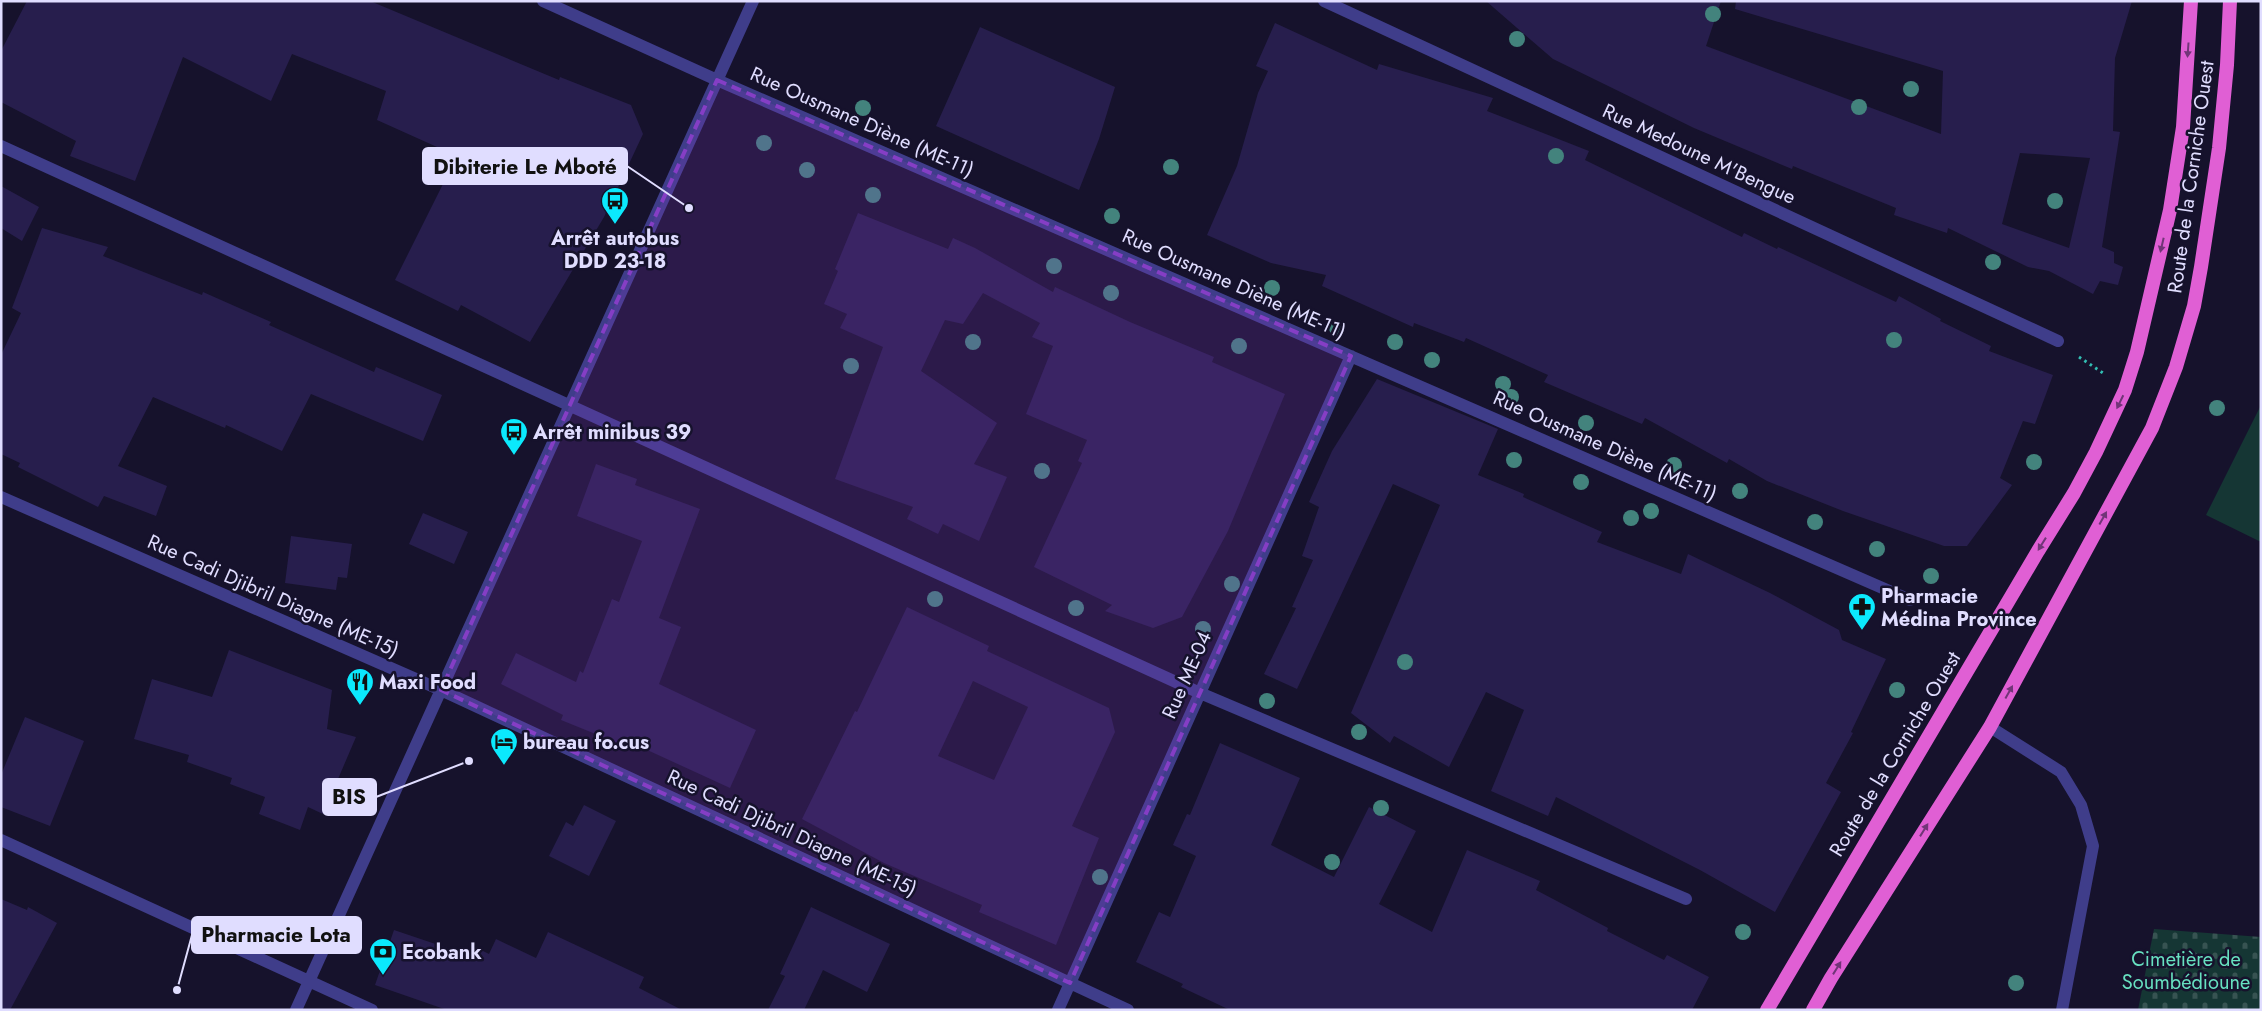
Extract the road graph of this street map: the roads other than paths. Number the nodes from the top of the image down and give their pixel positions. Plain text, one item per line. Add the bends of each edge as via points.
1 (543, 1) edge
2 (753, 1) edge
3 (1324, 1) edge
4 (2191, 1) edge
5 (2230, 1) edge
6 (717, 80) junction
7 (1, 146) edge
8 (2058, 341) road end
9 (1351, 356) junction
10 (570, 406) junction
11 (1, 497) edge
12 (1910, 600) dead end
13 (441, 690) junction
14 (1200, 693) junction
15 (1990, 727) junction
16 (1, 840) edge
17 (1686, 899) dead end
18 (309, 982) junction
19 (1070, 983) junction
20 (296, 1010) edge
21 (372, 1010) edge
22 (1058, 1010) edge
23 (1128, 1010) edge
24 (1767, 1010) edge
25 (1813, 1010) edge
26 (2062, 1010) edge

1 - 6 street, Rue Ousmane Diène (ME-11)
2 - 6 street
3 - 8 street, Rue Medoune M'Bengue
4 -> 24 highway, Route de la Corniche Ouest via 2183,127 2170,210 2125,390 2074,492
15 -> 5 highway, Route de la Corniche Ouest via 2152,428 2176,368 2194,306 2212,205 2227,64
6 - 9 street, Rue Ousmane Diène (ME-11)
6 - 10 street
7 - 10 street
9 - 12 street, Rue Ousmane Diène (ME-11)
9 - 14 street, Rue ME-04
10 - 13 street
10 - 14 street
11 - 13 street, Rue Cadi Djibril Diagne (ME-15)
13 - 18 street
13 - 19 street, Rue Cadi Djibril Diagne (ME-15)
14 - 17 street
14 - 19 street, Rue ME-04
25 -> 15 highway, Route de la Corniche Ouest via 1830,978
15 - 26 street via 2061,772 2081,805 2093,846
16 - 18 street
18 - 20 street
18 - 21 street
19 - 22 street, Rue ME-04
19 - 23 street, Rue Cadi Djibril Diagne (ME-15)

